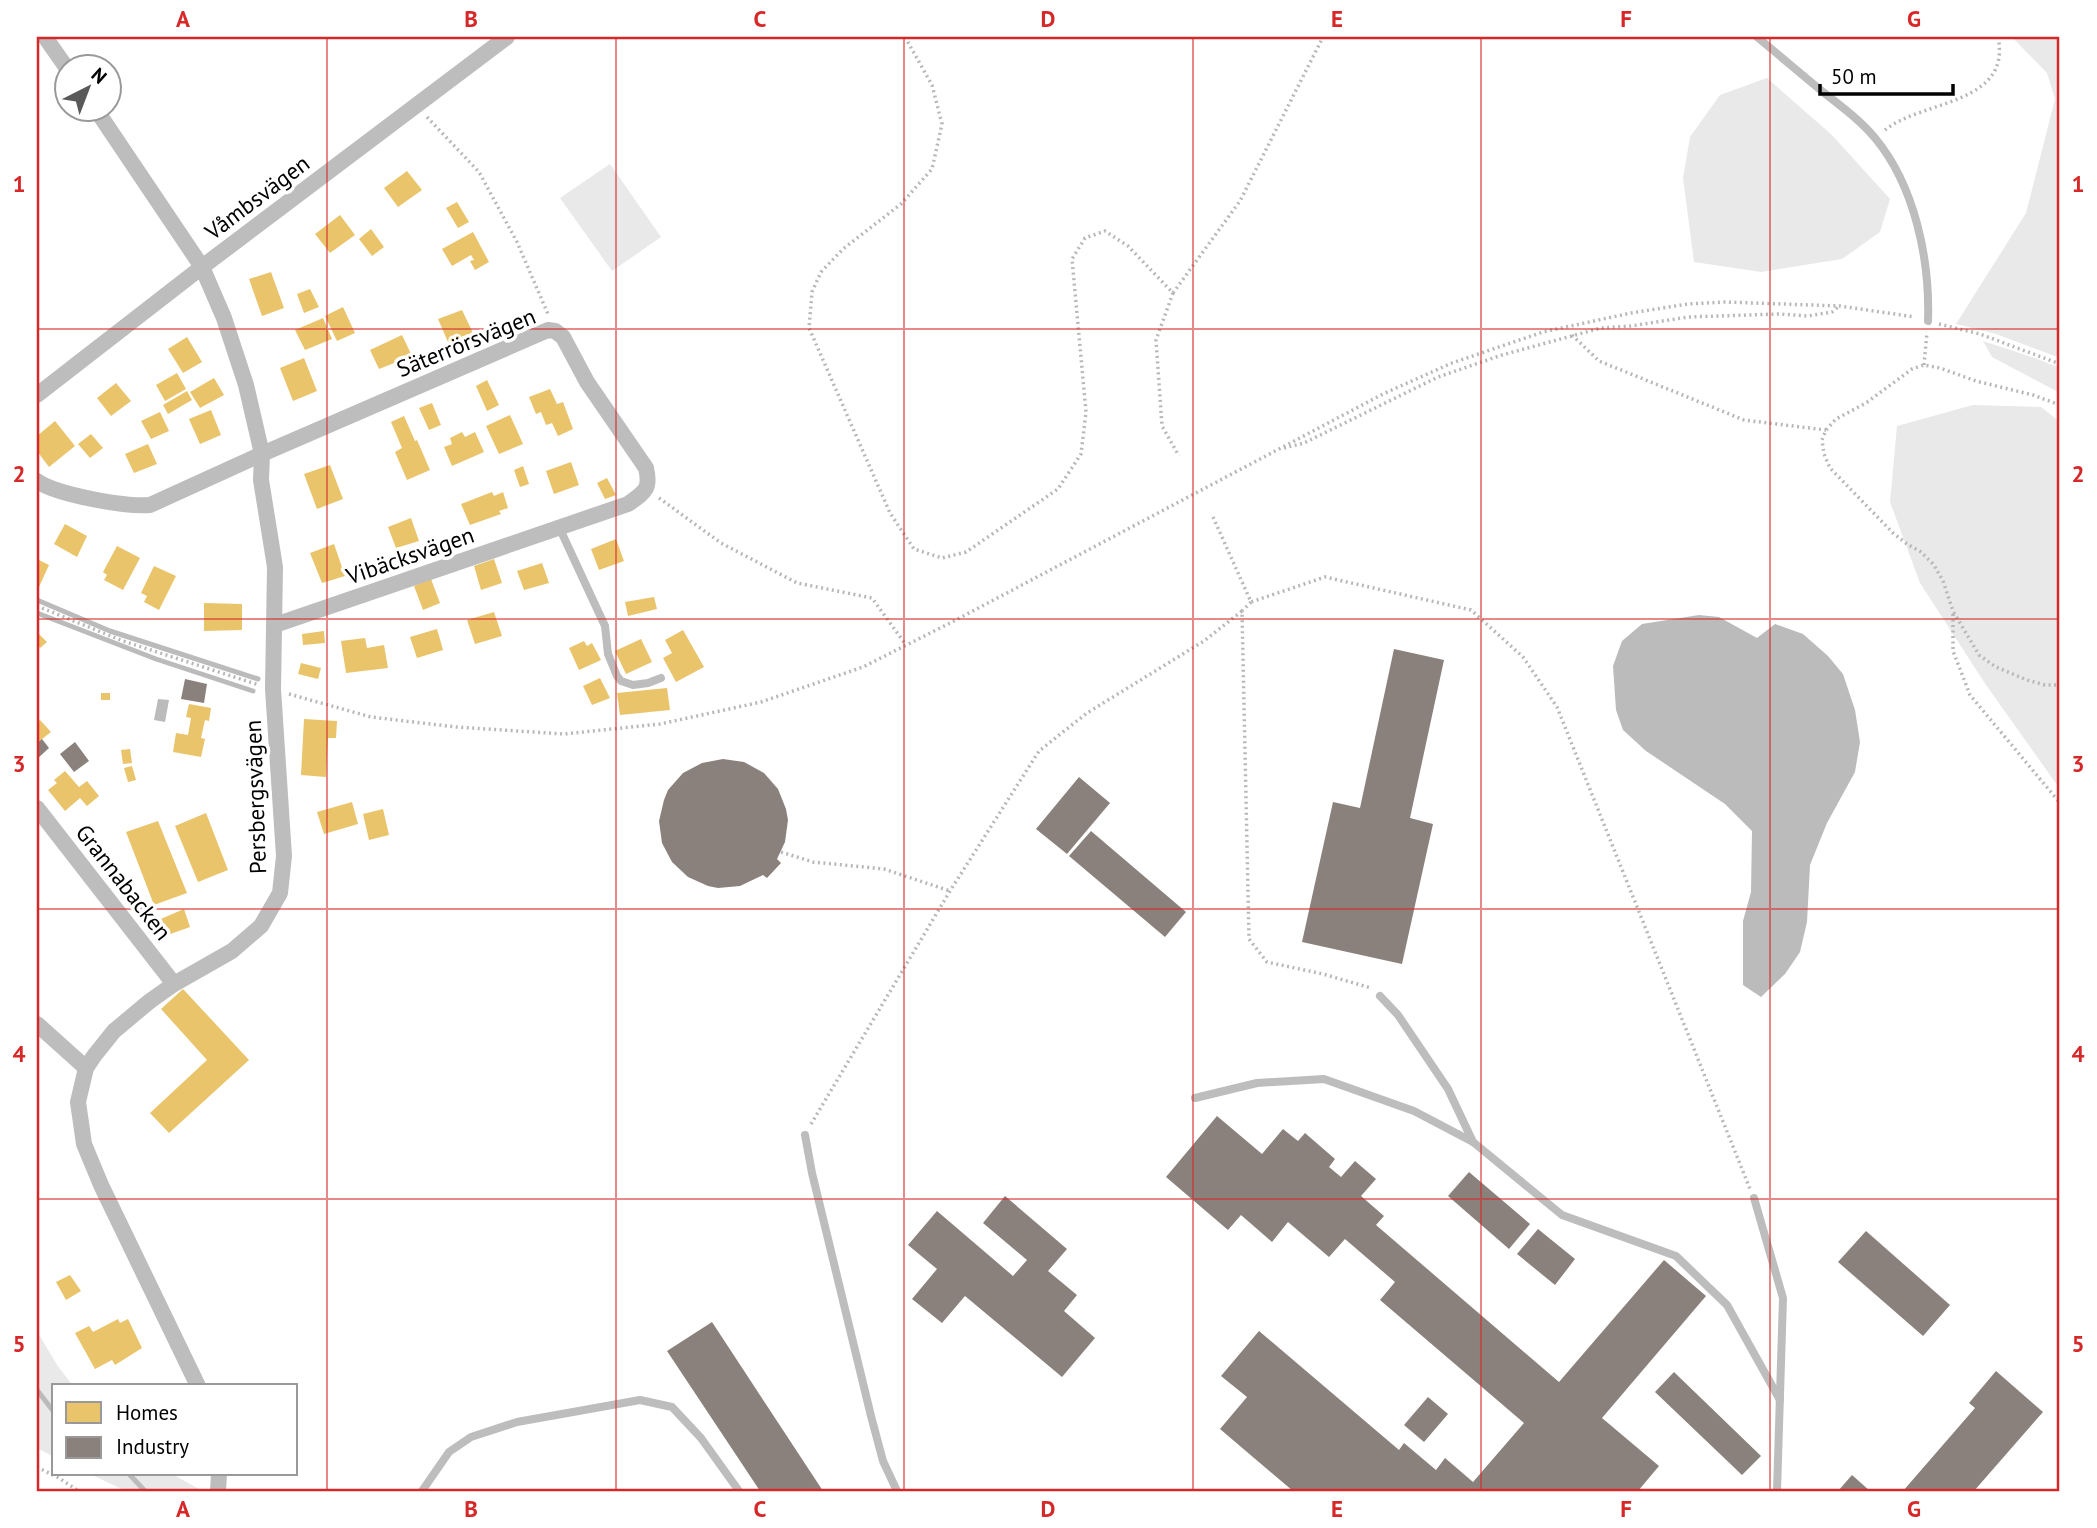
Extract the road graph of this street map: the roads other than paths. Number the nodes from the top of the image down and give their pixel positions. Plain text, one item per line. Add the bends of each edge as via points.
1 (45, 37) edge
2 (507, 37) edge
3 (1757, 37) edge
4 (56, 52) edge
5 (104, 122) edge
6 (202, 267) junction
7 (1928, 321) road end
8 (37, 395) edge
9 (262, 454) junction
10 (37, 481) edge
11 (646, 489) joint
12 (559, 527) junction
13 (275, 625) junction
14 (661, 678) dead end
15 (37, 808) edge
16 (174, 984) junction
17 (1380, 996) road end
18 (37, 1024) edge
19 (86, 1068) junction
20 (1195, 1098) dead end
21 (805, 1135) road end
22 (1473, 1142) junction
23 (1754, 1198) road end
24 (197, 1384) edge
25 (1780, 1400) junction
26 (422, 1491) edge
27 (739, 1491) edge
28 (897, 1491) edge
29 (1777, 1491) edge

1 - 4 street
2 - 6 street, Våmbsvägen
3 - 7 lane via 1847,110 1895,166 1919,229
5 - 6 street, Persbergsvägen
6 - 8 street, Våmbsvägen
6 - 9 street, Persbergsvägen via 225,318
9 - 10 street, Säterrörsvägen via 150,505 56,491
9 - 11 street, Säterrörsvägen via 548,330 563,337 587,382 646,468
9 - 13 street, Persbergsvägen via 261,480 275,568
11 - 12 street, Vibäcksvägen via 628,504
12 - 13 street, Vibäcksvägen
12 - 14 lane via 604,626 617,676 633,685
13 - 16 street, Persbergsvägen via 273,690 284,856 280,893 261,926 232,950
15 - 16 street, Grannabacken
16 - 19 street, Persbergsvägen via 114,1031
17 - 22 lane via 1448,1089
18 - 19 street
19 - 24 street, Persbergsvägen via 78,1102 84,1144
20 - 22 lane via 1257,1083 1324,1079 1414,1111
21 - 28 lane via 871,1416
22 - 25 lane via 1562,1214 1676,1256 1727,1306
23 - 25 lane via 1783,1298
25 - 29 lane
26 - 27 lane via 449,1452 471,1437 517,1422 640,1400 672,1407

